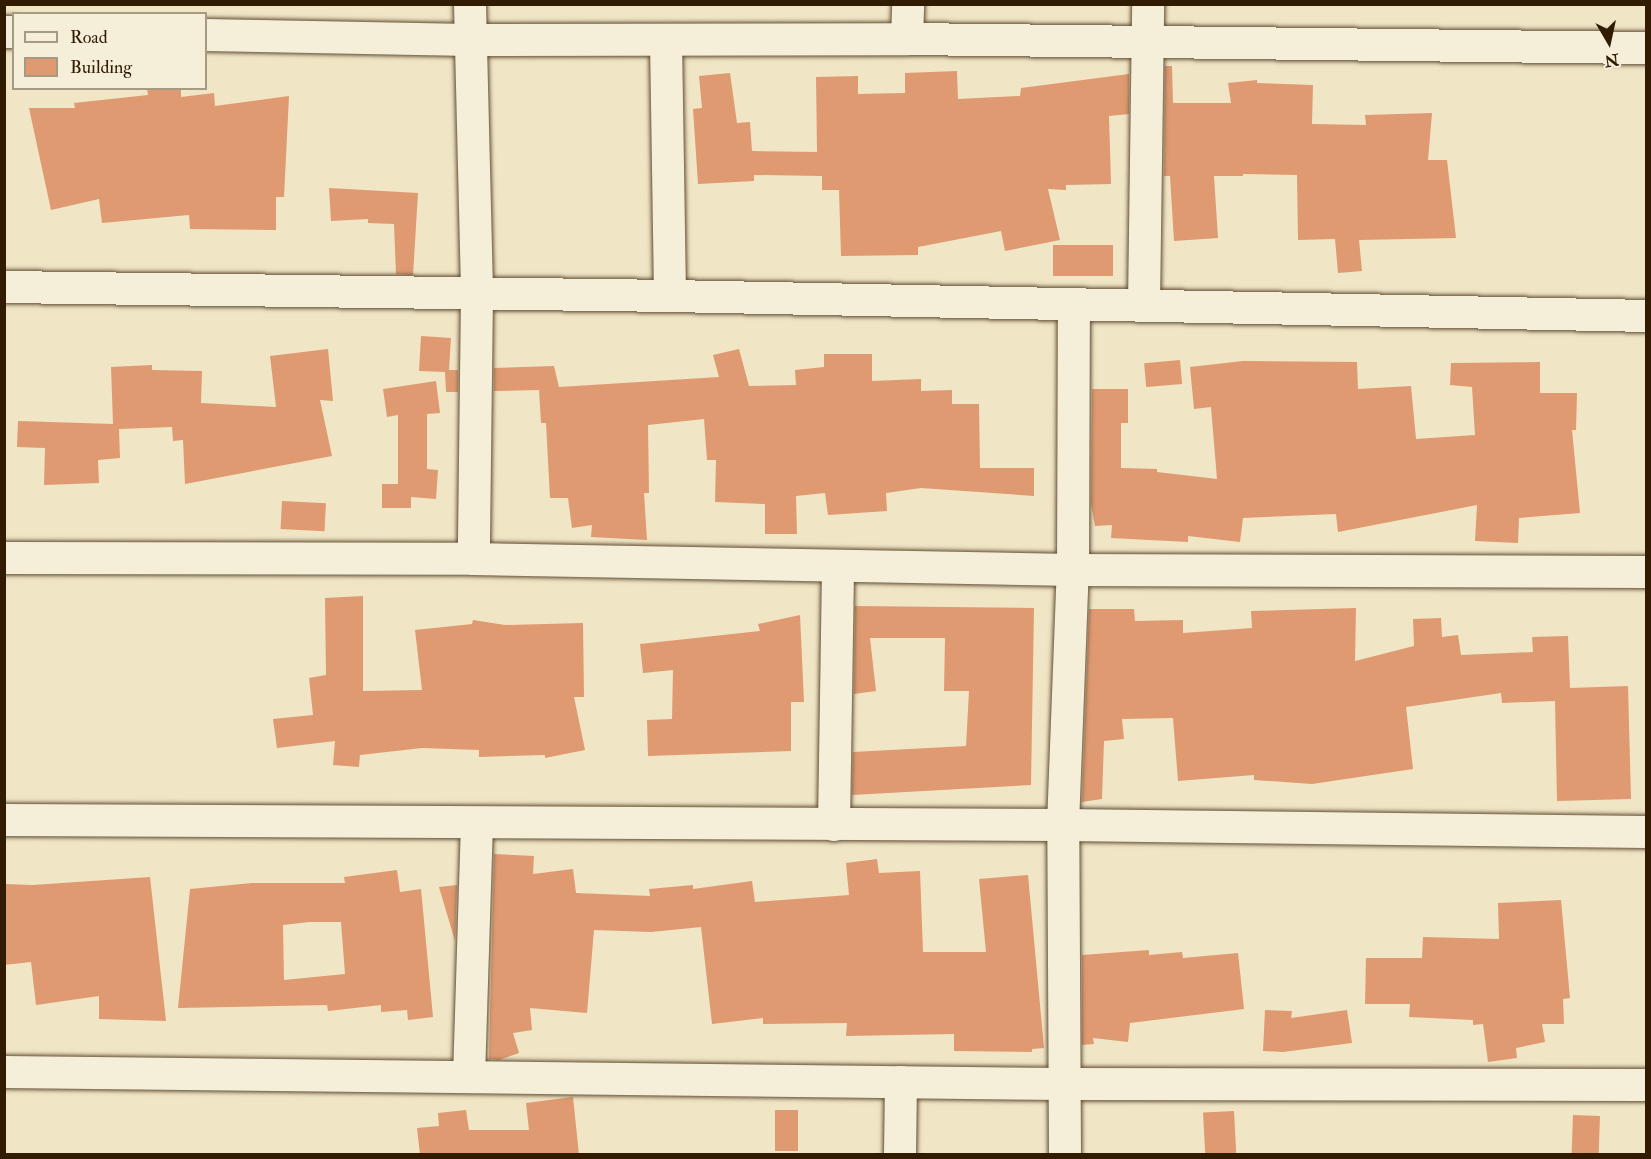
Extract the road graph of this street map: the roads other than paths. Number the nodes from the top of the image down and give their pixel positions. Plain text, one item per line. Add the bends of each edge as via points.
1 (470, 4) edge
2 (908, 4) edge
3 (1148, 4) edge
4 (207, 35) edge
5 (907, 39) junction
6 (470, 40) junction
7 (666, 40) junction
8 (1147, 41) junction
9 (1647, 48) edge
10 (4, 287) edge
11 (477, 295) junction
12 (670, 296) junction
13 (1074, 304) junction
14 (1144, 304) junction
15 (1647, 316) edge
16 (4, 558) edge
17 (474, 559) junction
18 (838, 566) junction
19 (1072, 570) junction
20 (1647, 572) edge
21 (4, 820) edge
22 (477, 824) junction
23 (834, 825) junction
24 (1063, 825) junction
25 (1647, 832) edge
26 (4, 1072) edge
27 (469, 1077) junction
28 (901, 1082) junction
29 (1065, 1084) junction
30 (1647, 1085) edge
31 (900, 1155) edge
32 (1065, 1155) edge

1 - 6 street
2 - 5 street
3 - 8 street
4 - 6 street
5 - 7 street
5 - 8 street
6 - 7 street
6 - 11 street
7 - 12 street
8 - 9 street
8 - 14 street
10 - 11 street
11 - 12 street
11 - 17 street
12 - 13 street
13 - 14 street
13 - 19 street
14 - 15 street
16 - 17 street
17 - 18 street
18 - 19 street
18 - 23 street
19 - 20 street
19 - 24 street
21 - 22 street
22 - 23 street
22 - 27 street
23 - 24 street
24 - 25 street
24 - 29 street
26 - 27 street
27 - 28 street
28 - 29 street
28 - 31 street
29 - 30 street
29 - 32 street

